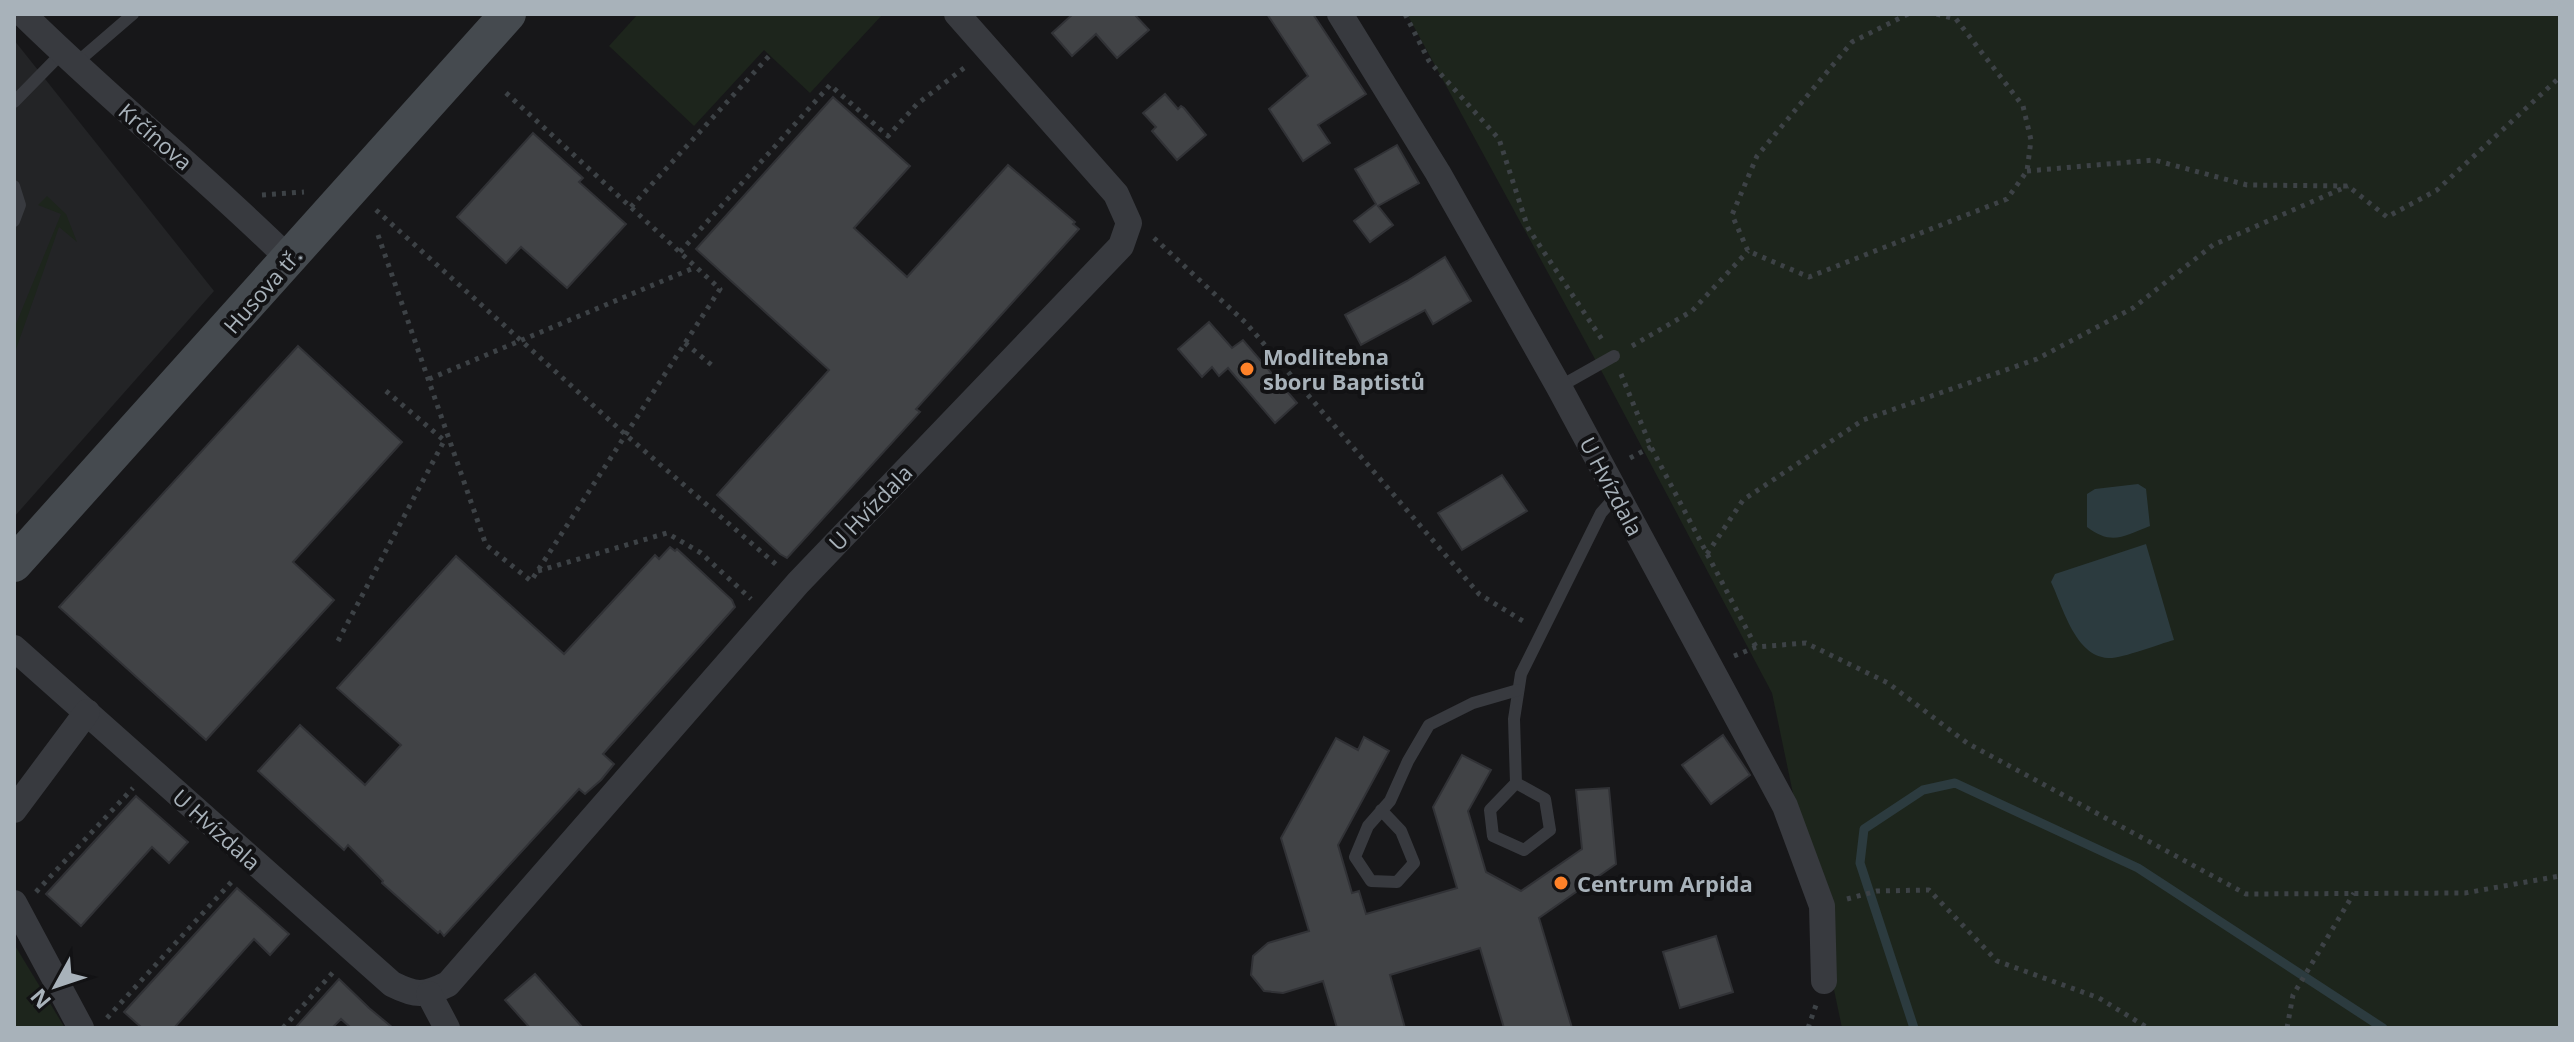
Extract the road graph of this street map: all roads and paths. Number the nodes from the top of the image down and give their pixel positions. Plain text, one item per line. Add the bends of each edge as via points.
1 (23, 14) edge
2 (133, 14) edge
3 (508, 14) edge
4 (957, 14) edge
5 (1340, 14) edge
6 (1405, 14) edge
7 (1908, 14) edge
8 (1936, 14) edge
9 (985, 48) junction
10 (770, 55) dead end
11 (69, 58) junction
12 (2560, 77) edge
13 (504, 91) dead end
14 (14, 102) edge
15 (2027, 171) junction
16 (14, 186) edge
17 (2348, 186) junction
18 (351, 188) junction
19 (631, 207) junction
20 (14, 221) edge
21 (1129, 223) junction
22 (378, 235) dead end
23 (1748, 251) junction
24 (680, 252) junction
25 (289, 259) junction
26 (696, 267) junction
27 (521, 340) junction
28 (685, 343) junction
29 (1614, 356) junction
30 (714, 367) dead end
31 (429, 379) junction
32 (1559, 387) junction
33 (386, 391) dead end
34 (626, 435) junction
35 (444, 441) junction
36 (453, 448) junction
37 (1617, 495) junction
38 (1707, 554) junction
39 (14, 564) edge
40 (537, 571) junction
41 (798, 583) junction
42 (769, 616) junction
43 (1542, 632) junction
44 (338, 641) dead end
45 (1756, 647) junction
46 (14, 648) edge
47 (1710, 665) junction
48 (1518, 690) junction
49 (87, 712) junction
50 (151, 770) junction
51 (1516, 783) junction
52 (14, 810) edge
53 (1381, 810) dead end
54 (252, 859) junction
55 (2560, 876) edge
56 (2354, 893) junction
57 (1822, 906) junction
58 (16, 907) edge
59 (353, 950) junction
60 (1824, 981) dead end
61 (429, 994) junction
62 (92, 1025) edge
63 (283, 1028) edge
64 (447, 1028) edge
65 (2148, 1028) edge
66 (2287, 1028) edge

1 - 11 street, Krčínova
2 - 11 lane
3 - 18 street, Husova tř.
4 - 9 street
5 - 32 street, U Hvízdala via 1438,173
6 - 29 path via 1429,61 1499,139 1528,228
7 - 23 path via 1852,42 1757,156 1732,215
8 - 15 path via 1956,19 2023,106 2031,140
9 - 21 street via 1116,194
9 - 24 path via 917,104 888,136 830,85
10 - 19 path
11 - 14 lane
11 - 25 street, Krčínova
12 - 17 path via 2437,190 2387,217
13 - 19 path
15 - 17 path via 2154,160 2247,185
15 - 23 path via 2007,199 1809,277
16 - 20 lane via 20,205
17 - 38 path via 2213,245 2133,308 2037,359 1863,420 1743,500
18 - 25 street, Husova tř.
18 - 27 path
19 - 24 path
21 - 41 street, U Hvízdala via 1121,246
21 - 43 path via 1160,242 1246,323 1479,594
22 - 31 path
23 - 29 path via 1692,311
24 - 26 path
25 - 39 street, Husova tř.
26 - 27 path
26 - 28 path via 720,289
27 - 31 path
27 - 34 path
28 - 30 path
28 - 34 path
29 - 32 lane
29 - 38 path via 1651,447
31 - 36 path
32 - 37 street, U Hvízdala
33 - 35 path
34 - 40 path
34 - 41 path
35 - 36 path
35 - 44 path
36 - 40 path via 486,545 531,581
37 - 43 lane via 1601,513
37 - 47 street, U Hvízdala
38 - 45 path
40 - 42 path via 667,533 701,553
41 - 42 street, U Hvízdala
42 - 61 street, U Hvízdala via 448,984
43 - 48 lane
45 - 47 path
45 - 56 path via 1806,643 1888,683 1967,743 2246,894
46 - 49 street, U Hvízdala
47 - 57 street, U Hvízdala via 1785,806
48 - 51 lane
48 - 53 lane via 1473,703 1429,725 1390,801 1382,809 1375,818 1368,826 1355,857 1371,881 1397,882 1414,863 1401,831 1391,820
49 - 50 street, U Hvízdala
49 - 52 street
50 - 54 street, U Hvízdala
50 - 58 path
51 - 51 lane via 1490,810 1493,836 1524,850 1550,830 1545,799
54 - 59 street, U Hvízdala
54 - 62 path
55 - 56 path via 2465,893
56 - 66 path via 2293,995
57 - 60 street, U Hvízdala
57 - 65 path via 1877,891 1929,890 1997,961 2099,998
58 - 62 street
59 - 61 street, U Hvízdala via 392,984
59 - 63 path
61 - 64 street

